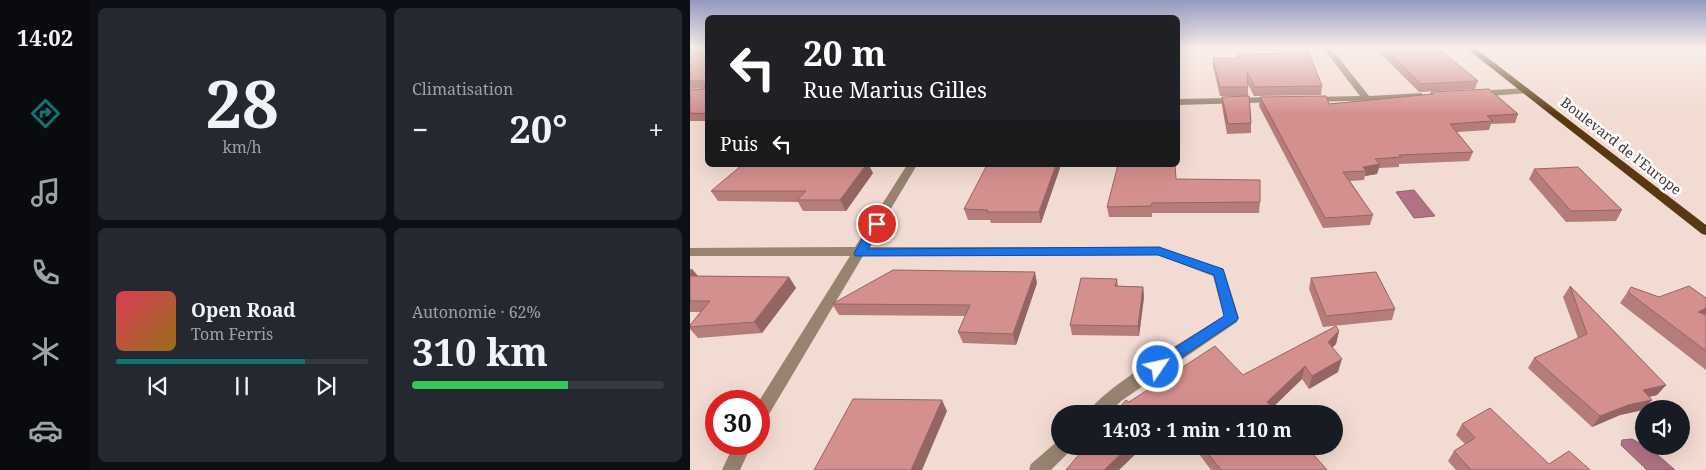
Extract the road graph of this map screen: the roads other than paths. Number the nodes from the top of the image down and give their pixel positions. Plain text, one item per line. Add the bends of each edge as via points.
1 (1344, 70) edge
2 (1499, 70) edge
3 (1526, 91) junction
4 (1465, 94) edge
5 (1435, 95) edge
6 (1367, 99) junction
7 (1180, 102) edge
8 (911, 167) edge
9 (1706, 231) edge
10 (690, 252) edge
11 (860, 253) junction
12 (770, 398) edge
13 (1106, 405) edge
14 (738, 455) edge
15 (1054, 455) edge
16 (731, 470) edge
17 (1038, 470) edge

1 - 6 street
2 - 3 main road, Boulevard de l'Europe
3 - 4 street
3 - 9 main road, Boulevard de l'Europe
5 - 6 street
6 - 7 street
8 - 11 street
10 - 11 street
11 - 12 street
11 - 13 street via 1159,251 1219,272 1232,318
14 - 16 street
15 - 17 street

